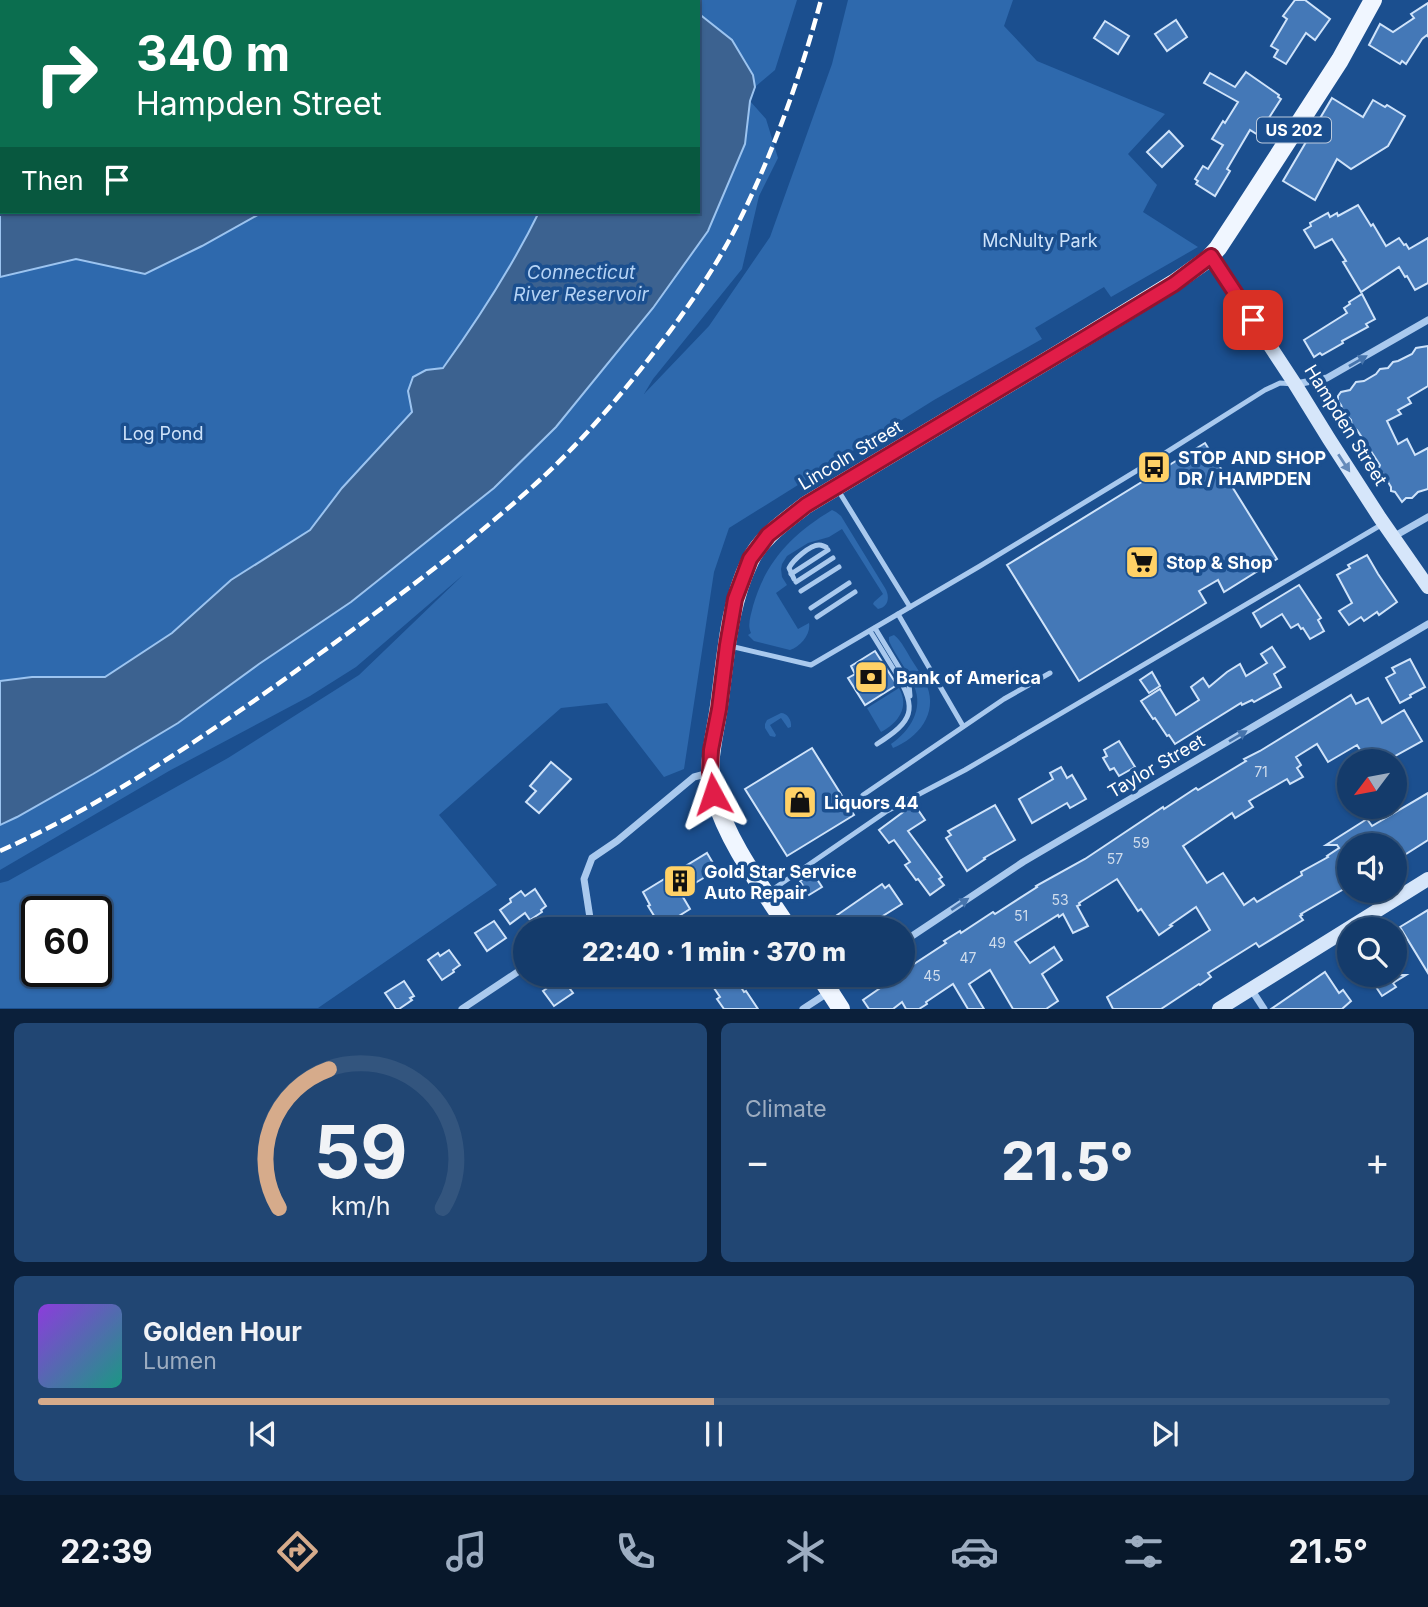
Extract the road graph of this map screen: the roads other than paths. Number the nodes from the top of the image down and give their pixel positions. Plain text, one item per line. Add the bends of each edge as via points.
1 (1373, 0) edge
2 (1211, 256) junction
3 (1428, 320) edge
4 (1295, 384) junction
5 (836, 487) junction
6 (1428, 517) edge
7 (1383, 523) junction
8 (1393, 537) junction
9 (833, 558) dead end
10 (839, 567) dead end
11 (794, 578) junction
12 (849, 583) dead end
13 (1428, 587) edge
14 (802, 591) dead end
15 (855, 592) dead end
16 (910, 607) junction
17 (811, 608) dead end
18 (898, 614) junction
19 (817, 617) dead end
20 (1428, 624) edge
21 (873, 630) junction
22 (727, 645) junction
23 (1050, 673) dead end
24 (963, 726) junction
25 (877, 744) dead end
26 (710, 772) junction
27 (863, 795) dead end
28 (1428, 879) edge
29 (766, 894) junction
30 (590, 917) edge
31 (781, 917) edge
32 (915, 934) edge
33 (513, 975) edge
34 (826, 987) edge
35 (837, 987) edge
36 (1251, 989) junction
37 (829, 992) junction
38 (462, 1009) edge
39 (803, 1009) edge
40 (841, 1009) edge
41 (1219, 1009) edge
42 (1264, 1009) edge

1 - 2 main road, US 202 via 1340,60
2 - 4 main road, Hampden Street
2 - 5 main road, Lincoln Street / US 202 via 1152,297
4 -> 3 street via 1327,379
4 -> 7 main road, Hampden Street
4 - 16 lane via 1280,383 1265,390
5 - 16 lane
5 - 22 main road, Lincoln Street / US 202 via 768,535 750,559 735,599
6 - 8 street
7 - 8 main road, Hampden Street
7 - 29 lane via 975,764 887,811
8 - 13 main road, Hampden Street
9 - 11 lane
10 - 14 lane
11 - 11 lane via 789,568 795,558 816,545 827,548
12 - 17 lane
15 - 19 lane
16 - 18 lane
18 - 21 lane
18 - 24 lane
32 -> 20 street, Taylor Street via 1023,862
21 - 22 lane via 811,666
21 - 25 lane via 910,703 903,723
22 - 26 main road, Lincoln Street / US 202
23 - 24 lane
24 - 27 lane
26 - 29 main road, Lincoln Street / US 202 via 726,828
26 - 30 street via 694,777 592,858 584,878
28 - 36 main road
29 - 31 main road, Lincoln Street / US 202
33 - 38 street
34 - 37 main road
35 - 37 street
36 - 41 main road
36 - 42 street
37 - 39 street
37 - 40 main road

